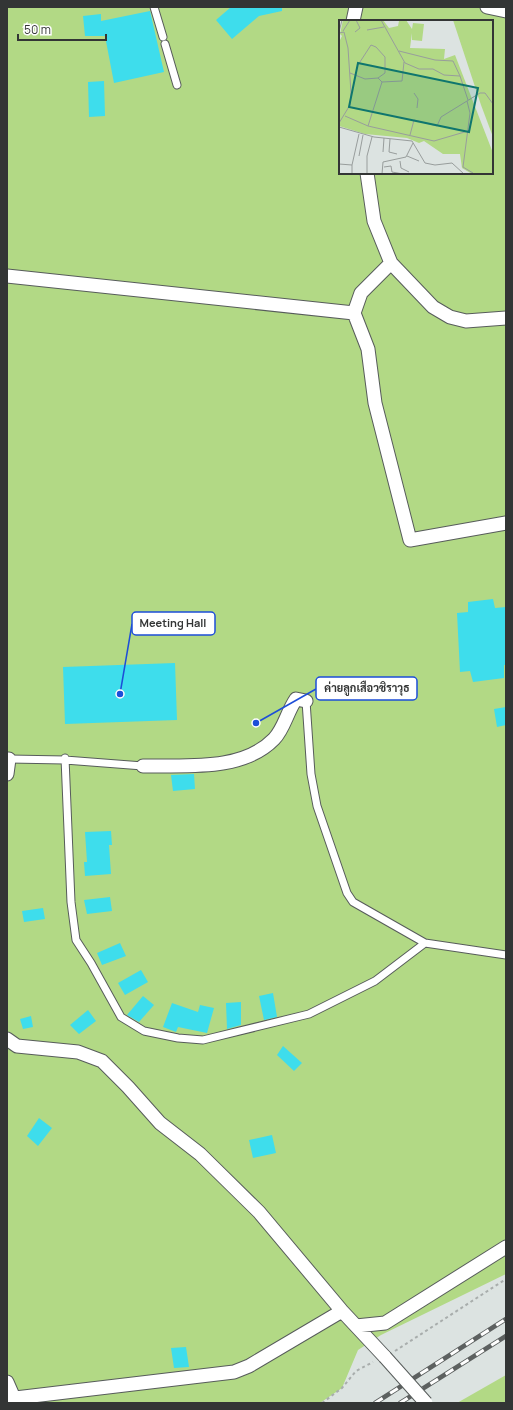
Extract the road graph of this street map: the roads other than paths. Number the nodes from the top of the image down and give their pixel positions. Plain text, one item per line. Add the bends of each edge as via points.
1 (154, 7) edge
2 (356, 7) edge
3 (487, 7) edge
4 (506, 11) edge
5 (353, 20) edge
6 (177, 85) dead end
7 (367, 174) edge
8 (391, 263) junction
9 (7, 276) edge
10 (354, 313) junction
11 (506, 318) edge
12 (506, 523) edge
13 (306, 701) joint
14 (8, 759) edge
15 (65, 759) junction
16 (143, 766) joint
17 (7, 774) edge
18 (425, 943) junction
19 (506, 954) edge
20 (7, 1039) edge
21 (506, 1247) edge
22 (342, 1311) junction
23 (356, 1326) junction
24 (7, 1382) edge
25 (10, 1398) edge
26 (426, 1403) edge

1 - 6 lane
2 - 5 street
3 - 4 street
7 - 8 street via 374,221
8 - 10 street via 361,293
8 - 11 street via 433,307 450,317 466,321
9 - 10 street
10 - 12 street via 368,349 375,404 410,540
13 - 16 street via 296,699 274,739 251,756 201,765
13 - 18 lane via 311,774 317,806 347,893 353,902
14 - 15 lane
14 - 17 street
15 - 16 lane
15 - 18 lane via 71,902 76,940 121,1017 144,1031 204,1040 309,1014 375,981
18 - 19 lane
20 - 22 street via 17,1046 78,1052 102,1061 160,1123 200,1154 259,1212
21 - 23 street via 385,1323
22 - 23 street
22 - 25 street via 249,1366 234,1372
23 - 26 street, bridge
24 - 25 street

